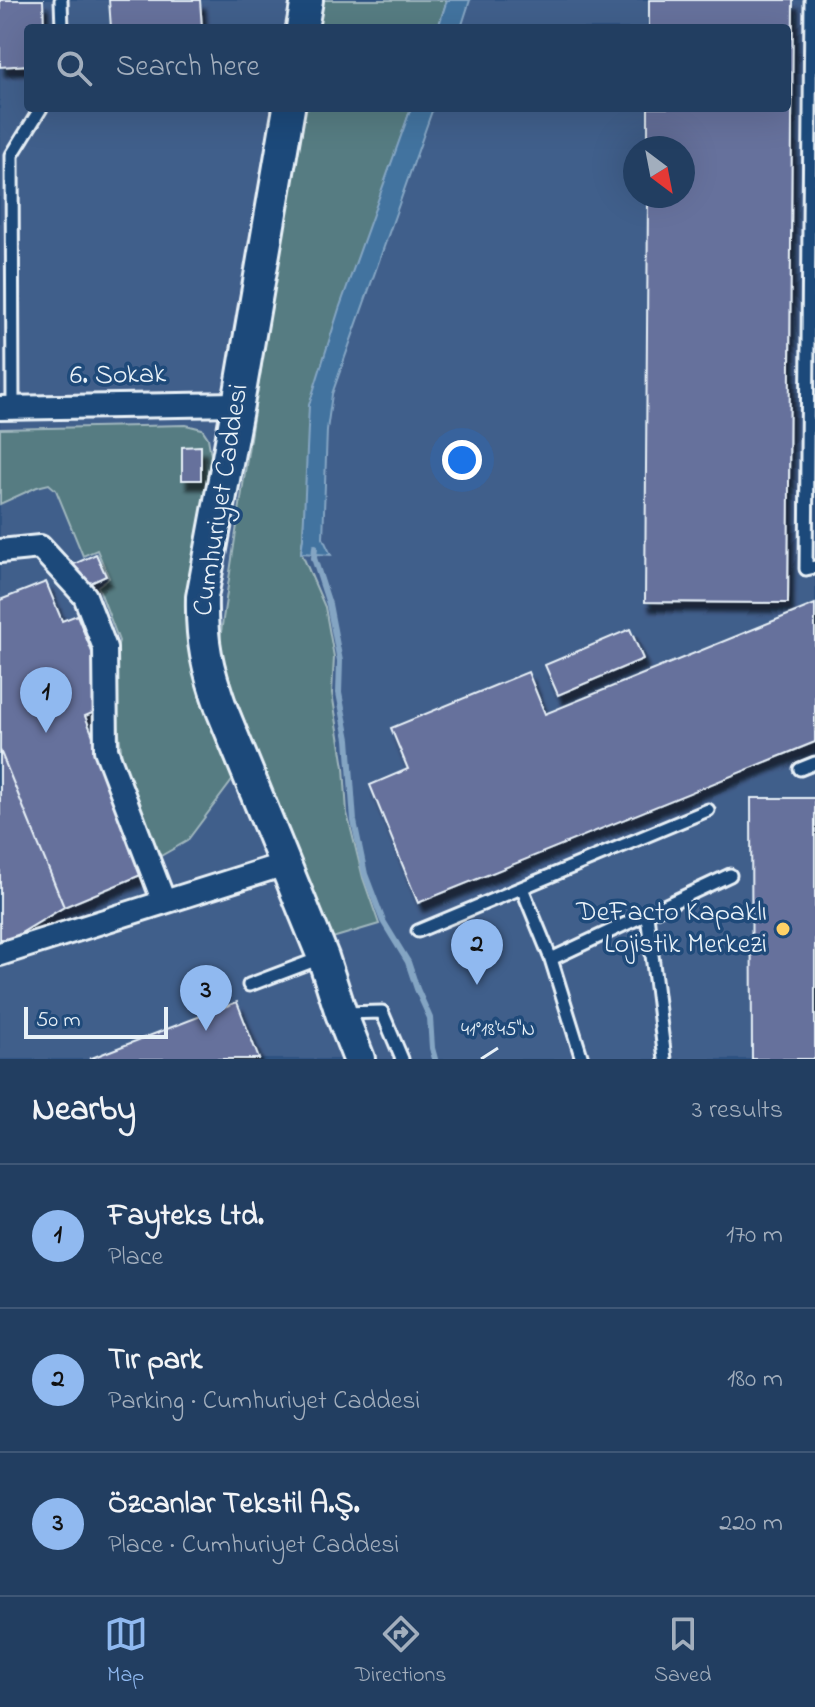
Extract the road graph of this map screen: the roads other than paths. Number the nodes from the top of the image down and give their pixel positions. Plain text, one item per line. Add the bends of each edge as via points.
1 (63, 0) edge
2 (307, 0) edge
3 (811, 0) edge
4 (62, 24) edge
5 (303, 24) edge
6 (39, 112) edge
7 (288, 112) edge
8 (6, 322) edge
9 (238, 404) junction
10 (6, 408) edge
11 (0, 551) edge
12 (815, 567) edge
13 (815, 763) edge
14 (800, 769) dead end
15 (708, 810) dead end
16 (285, 864) junction
17 (730, 875) dead end
18 (522, 888) junction
19 (164, 902) junction
20 (647, 915) junction
21 (418, 931) dead end
22 (0, 954) edge
23 (323, 957) junction
24 (551, 959) junction
25 (249, 985) dead end
26 (341, 1013) junction
27 (359, 1059) edge
28 (402, 1059) edge
29 (582, 1059) edge
30 (665, 1059) edge

1 - 4 lane
2 - 5 street
3 - 12 lane via 806,569
6 - 8 lane via 12,155
7 - 9 street, Cumhuriyet Caddesi
8 - 10 lane
9 - 10 street, 6. Sokak
9 - 16 street, Cumhuriyet Caddesi via 202,597 201,628 222,710
11 - 19 street via 40,547 85,596 105,648 106,750
13 - 14 lane
15 - 18 lane
16 - 19 street
16 - 23 street, Cumhuriyet Caddesi
17 - 20 lane
18 - 21 lane
18 - 24 lane
19 - 22 street
20 - 24 lane
20 - 30 lane
23 - 25 lane
23 - 26 street, Cumhuriyet Caddesi
24 - 29 lane
26 - 27 street, Cumhuriyet Caddesi
26 - 28 lane via 382,1012

